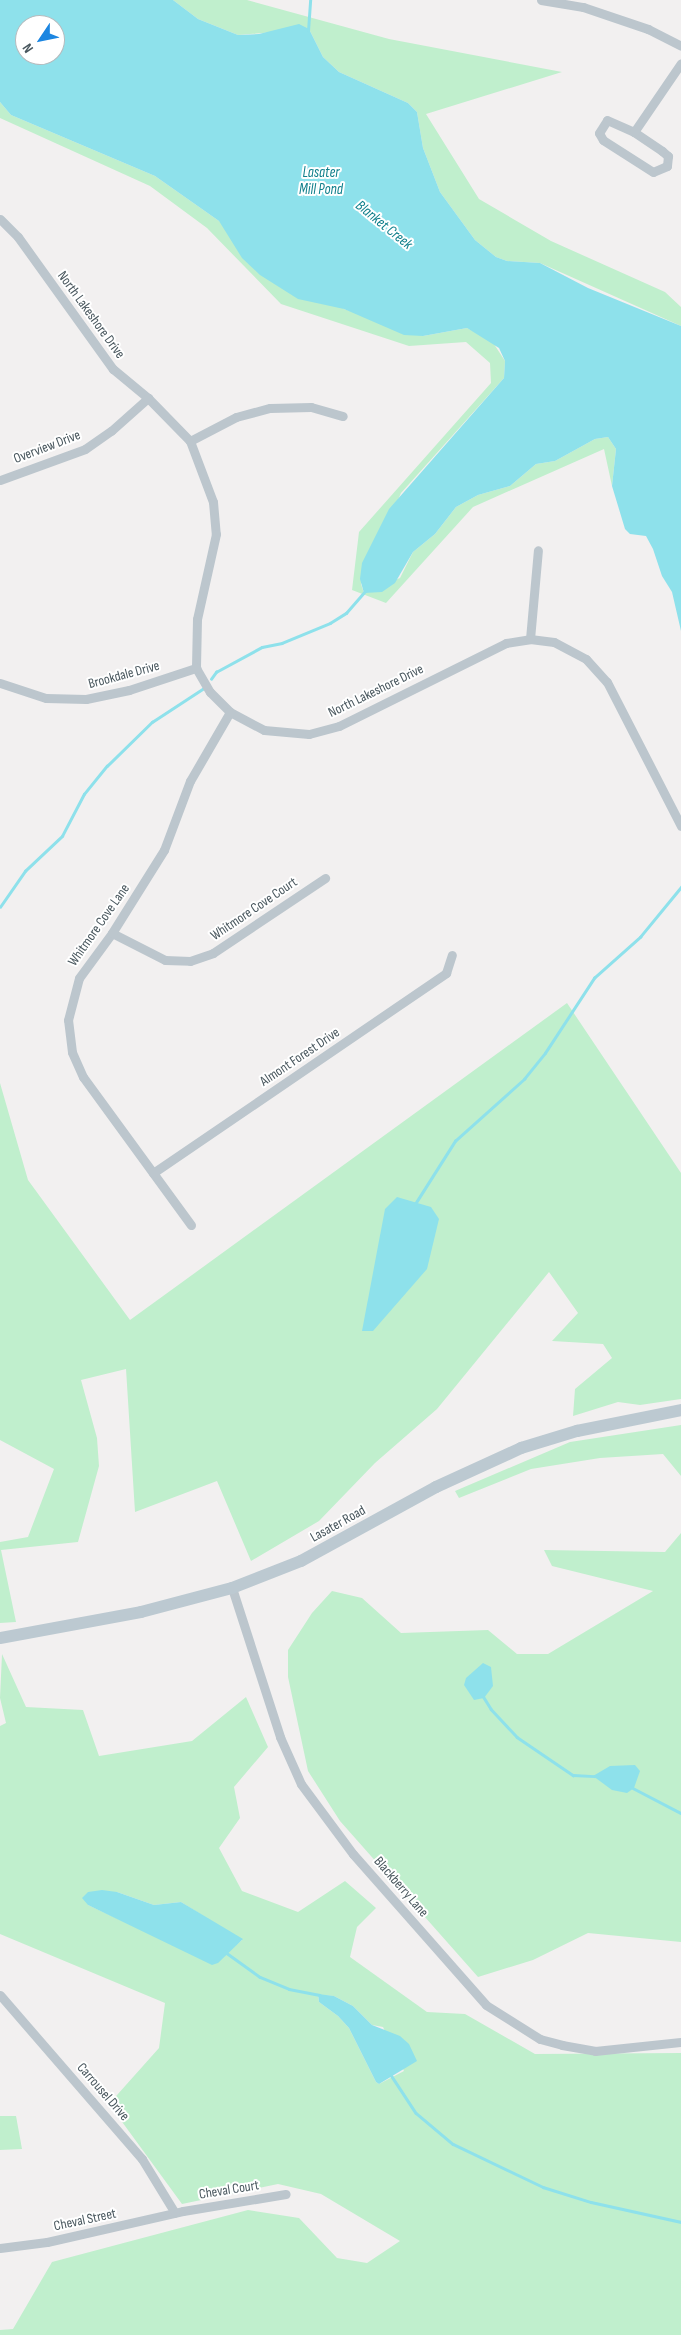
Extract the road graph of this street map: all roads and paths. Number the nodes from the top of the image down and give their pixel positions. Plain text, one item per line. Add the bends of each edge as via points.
1 (541, 0) edge
2 (681, 46) edge
3 (681, 63) edge
4 (634, 132) junction
5 (0, 219) edge
6 (148, 398) junction
7 (343, 416) dead end
8 (190, 441) junction
9 (0, 480) edge
10 (538, 550) dead end
11 (530, 639) junction
12 (196, 668) junction
13 (0, 683) edge
14 (230, 712) junction
15 (681, 826) edge
16 (325, 878) dead end
17 (112, 933) junction
18 (452, 955) dead end
19 (153, 1173) junction
20 (192, 1225) dead end
21 (681, 1410) edge
22 (232, 1588) junction
23 (0, 1638) edge
24 (0, 1995) edge
25 (681, 2042) edge
26 (286, 2194) dead end
27 (175, 2214) junction
28 (0, 2248) edge

1 - 2 street via 583,7 648,29
3 - 4 street
4 - 4 street via 607,120 599,133 603,140 653,172 667,166 668,156
5 - 6 street, North Lakeshore Drive via 18,237 113,369
6 - 8 street, North Lakeshore Drive
6 - 9 street, Overview Drive via 85,449
7 - 8 street via 311,407 270,408 236,416
8 - 12 street, North Lakeshore Drive via 213,502 216,526 197,619
10 - 11 street
11 - 14 street, North Lakeshore Drive via 506,643 339,726 309,734 264,730
11 - 15 street, North Lakeshore Drive via 554,642 572,650 608,682
12 - 13 street, Brookdale Drive via 128,690 86,699 46,698
12 - 14 street, North Lakeshore Drive via 210,692
14 - 17 street, Whitmore Cove Lane via 190,780 164,850
16 - 17 street, Whitmore Cove Court via 213,953 190,961 165,960
17 - 19 street, Whitmore Cove Lane via 74,989 69,1036 83,1077
18 - 19 street, Almont Forest Drive via 446,974
19 - 20 street, Whitmore Cove Lane
21 - 22 street, Lasater Road via 577,1431 521,1448 448,1481 301,1561
22 - 23 street, Lasater Road via 157,1608
22 - 25 street, Blackberry Lane via 280,1736 301,1784 353,1854 486,2005 532,2034 562,2045 595,2051
24 - 27 street, Carrousel Drive via 142,2158
26 - 27 street, Cheval Court
27 - 28 street, Cheval Street via 47,2242

